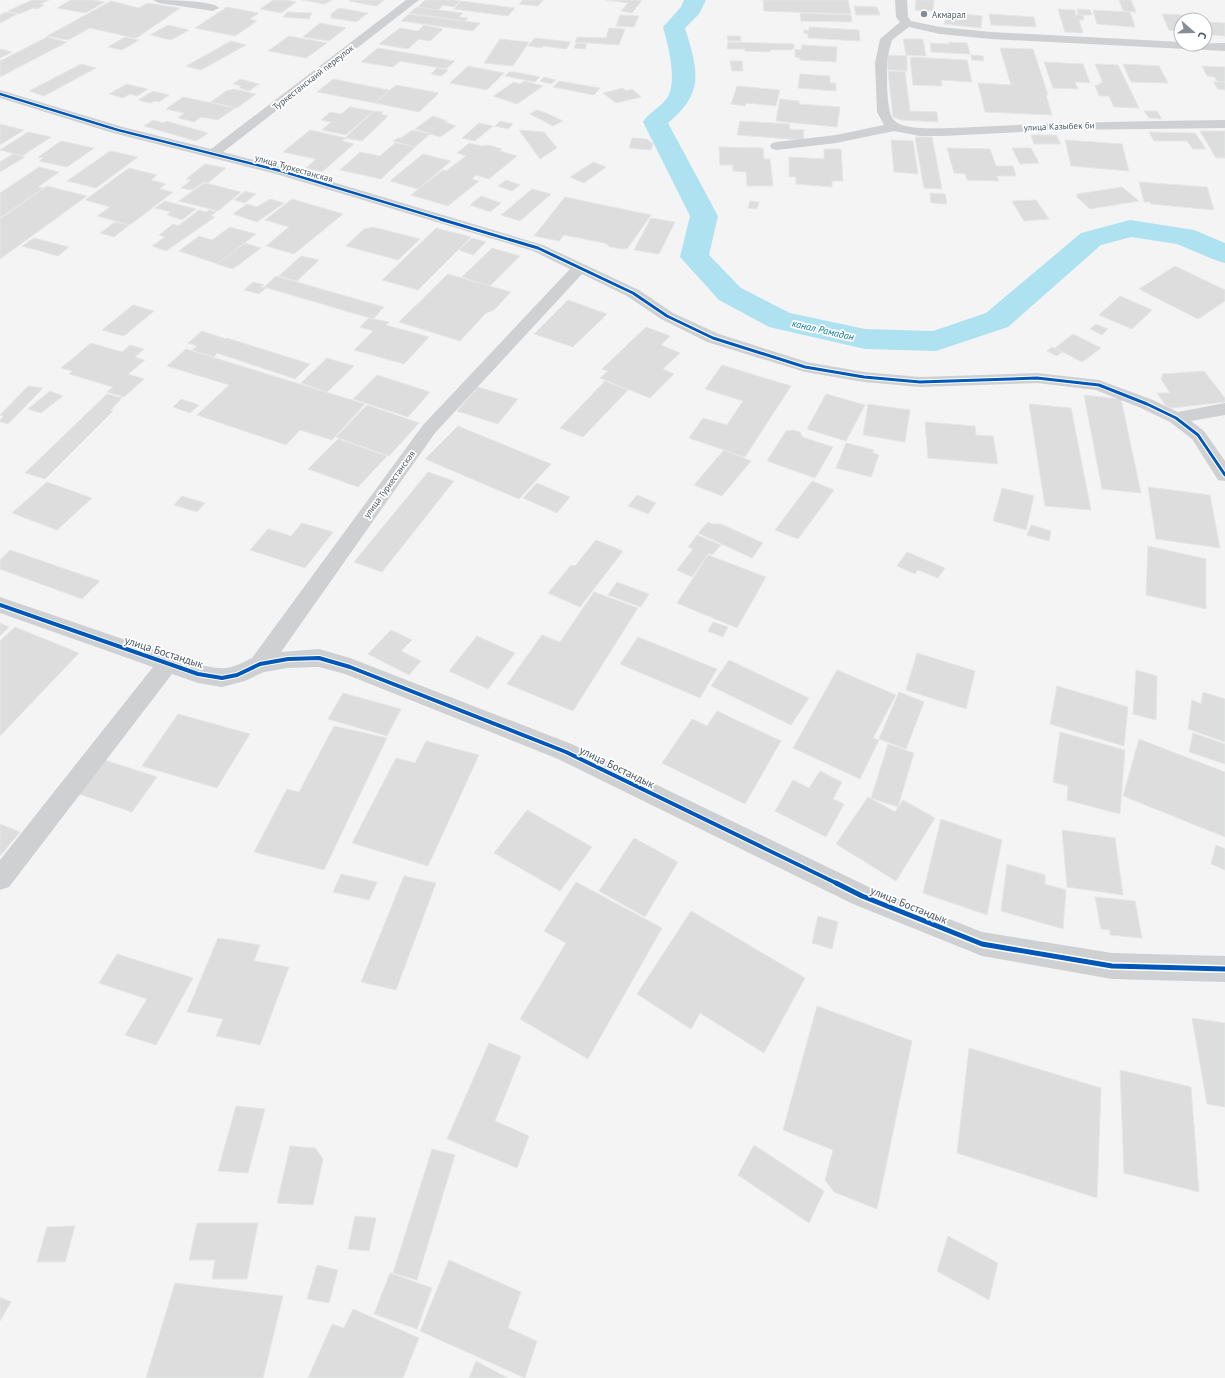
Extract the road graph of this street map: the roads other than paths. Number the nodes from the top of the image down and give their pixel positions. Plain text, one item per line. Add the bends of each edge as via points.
1 (159, 0) edge
2 (412, 0) edge
3 (901, 0) edge
4 (213, 8) dead end
5 (907, 23) junction
6 (1225, 47) edge
7 (0, 94) edge
8 (1225, 124) edge
9 (894, 127) junction
10 (777, 146) dead end
11 (213, 154) junction
12 (580, 267) junction
13 (1225, 409) edge
14 (1176, 418) junction
15 (1225, 474) edge
16 (0, 605) edge
17 (168, 664) junction
18 (260, 664) junction
19 (0, 879) edge
20 (1225, 970) edge

1 - 4 street
2 - 11 street, Туркестанскаий переулок
3 - 5 street via 902,17
5 - 6 street via 937,30 998,36
5 - 9 street via 886,39 882,63 883,112
7 - 11 street, улица Туркестанская via 118,130
8 - 9 street, улица Казыбек би via 1060,126 942,132 920,132
9 - 10 street, улица Казыбек би via 807,144
11 - 12 street, улица Туркестанская via 281,171 484,231 538,248
12 - 14 street via 633,292 667,316 713,338 805,367 864,377 920,382 1037,378 1064,380 1099,385
12 - 18 street, улица Туркестанская via 428,429
13 - 14 street
14 - 15 street via 1198,435
16 - 17 street, улица Бостандык
17 - 18 street, улица Бостандык via 198,674 222,678 237,675
17 - 19 street
18 - 20 street, улица Бостандык via 288,659 319,658 350,667 566,752 862,896 982,944 1112,966

